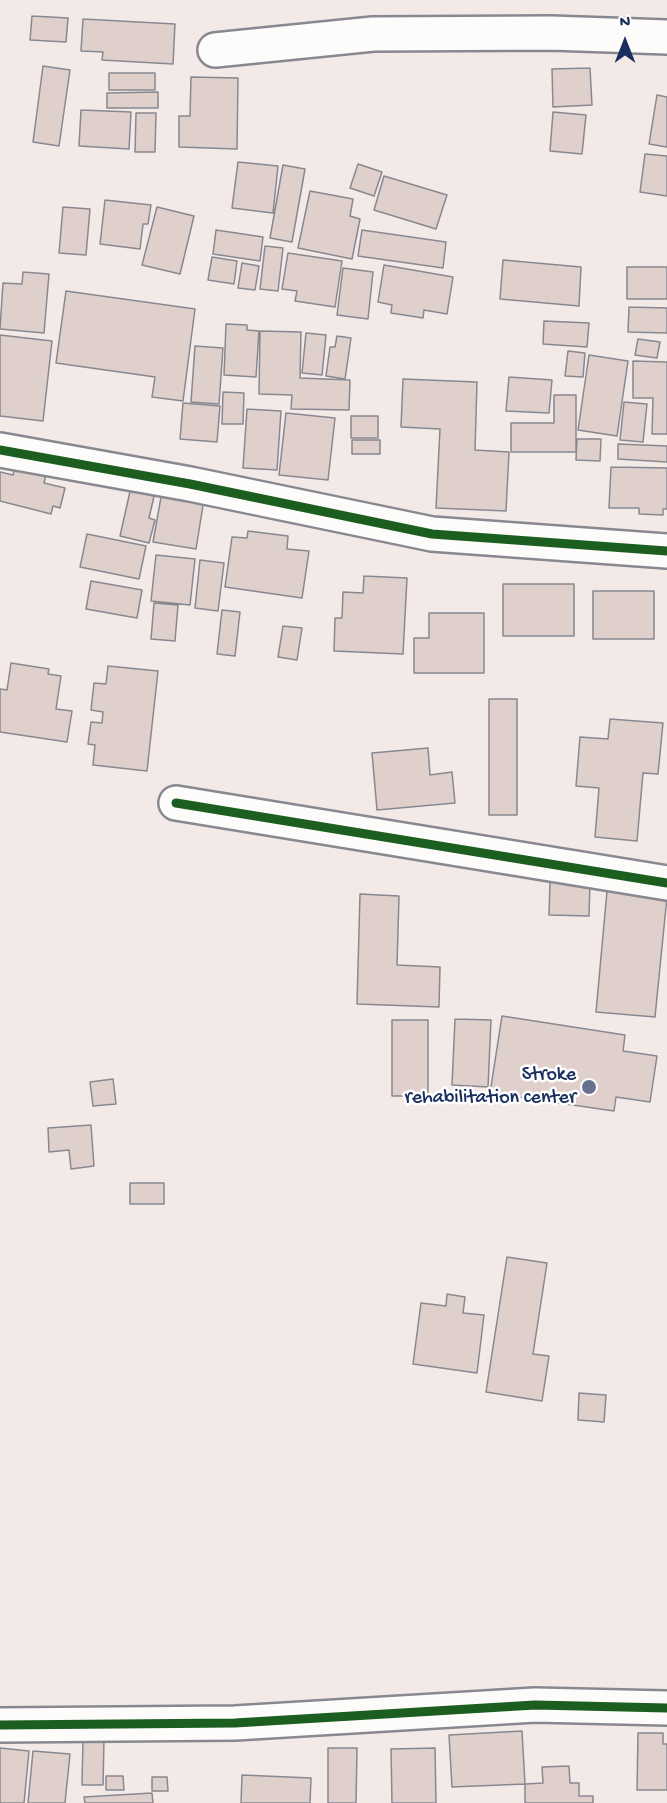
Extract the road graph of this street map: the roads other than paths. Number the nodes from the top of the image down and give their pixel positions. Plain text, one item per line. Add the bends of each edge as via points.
1 (667, 37) edge
2 (215, 50) dead end
3 (0, 450) edge
4 (667, 551) edge
5 (176, 803) dead end
6 (667, 883) edge
7 (667, 1708) edge
8 (0, 1725) edge

1 - 2 street via 373,34
3 - 4 street via 432,534
5 - 6 street
7 - 8 street via 535,1705 235,1723

